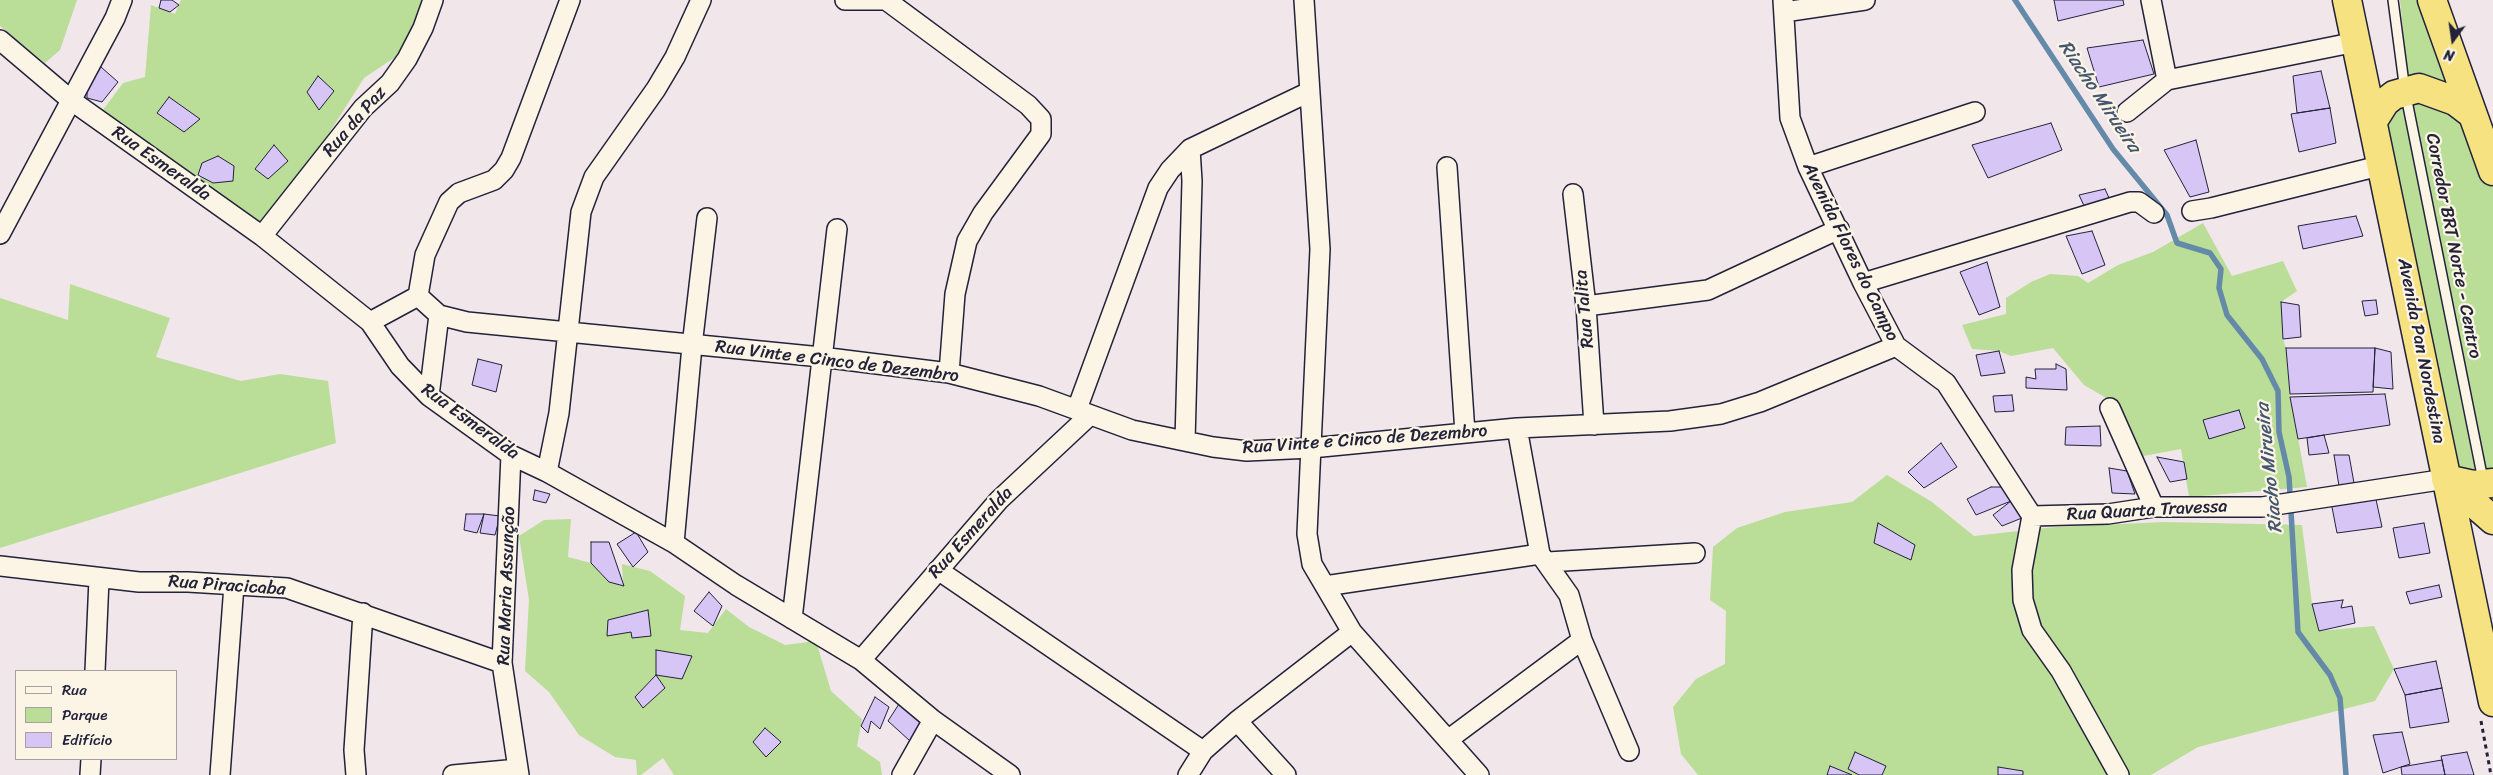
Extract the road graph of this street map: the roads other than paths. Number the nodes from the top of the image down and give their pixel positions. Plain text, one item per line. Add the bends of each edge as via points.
1 (122, 0) edge
2 (433, 0) edge
3 (570, 0) edge
4 (701, 0) edge
5 (845, 0) edge
6 (886, 0) edge
7 (1304, 0) edge
8 (1864, 0) edge
9 (2151, 0) edge
10 (2347, 0) edge
11 (2432, 0) edge
12 (2393, 2) edge
13 (1783, 6) edge
14 (0, 40) edge
15 (2356, 42) junction
16 (2167, 80) junction
17 (2405, 91) junction
18 (1309, 92) junction
19 (72, 101) junction
20 (1975, 112) dead end
21 (2127, 112) dead end
22 (2374, 122) junction
23 (2481, 122) edge
24 (1190, 150) junction
25 (2383, 165) junction
26 (1447, 167) dead end
27 (1808, 167) junction
28 (2493, 171) edge
29 (1573, 194) dead end
30 (2192, 211) dead end
31 (2154, 213) dead end
32 (707, 218) dead end
33 (837, 229) dead end
34 (1839, 229) junction
35 (0, 234) edge
36 (262, 236) junction
37 (1863, 283) junction
38 (418, 296) junction
39 (1586, 306) junction
40 (439, 315) junction
41 (370, 322) junction
42 (568, 334) junction
43 (692, 346) junction
44 (1896, 346) junction
45 (821, 357) junction
46 (949, 373) junction
47 (429, 396) junction
48 (2110, 408) dead end
49 (1084, 412) junction
50 (1594, 425) junction
51 (1518, 428) junction
52 (1465, 433) junction
53 (1185, 442) junction
54 (1311, 448) junction
55 (511, 455) junction
56 (547, 472) junction
57 (2446, 479) junction
58 (2490, 504) edge
59 (2154, 507) junction
60 (2032, 516) junction
61 (674, 543) junction
62 (1695, 553) dead end
63 (1544, 558) junction
64 (0, 566) edge
65 (938, 570) junction
66 (99, 579) junction
67 (234, 585) junction
68 (1325, 586) junction
69 (363, 613) junction
70 (792, 619) junction
71 (1352, 632) junction
72 (1582, 640) junction
73 (861, 660) junction
74 (502, 663) junction
75 (95, 670) edge
76 (2493, 702) edge
77 (933, 720) junction
78 (1237, 721) junction
79 (1449, 739) junction
80 (1204, 751) junction
81 (1630, 751) dead end
82 (91, 760) edge
83 (519, 772) edge
84 (2113, 773) edge
85 (90, 775) edge
86 (220, 775) edge
87 (356, 775) edge
88 (453, 775) edge
89 (902, 775) edge
90 (1010, 775) edge
91 (1188, 775) edge
92 (1286, 775) edge
93 (1479, 775) edge

1 - 19 street via 116,18
2 - 36 street, Rua da Paz via 408,59 363,108
3 - 38 street via 511,158 494,180 459,193 449,202 426,256
4 - 42 street via 670,65 594,177 581,212
5 - 6 street
6 - 46 street via 1041,118 1041,134 983,213 967,241 955,294
7 - 18 street
8 - 13 street
9 - 16 street
10 - 15 highway, Avenida Pan Nordestina
11 - 23 highway
12 - 17 lane, Corredor BRT Norte - Centro
13 - 27 street, Avenida Flores do Campo via 1790,118
14 - 19 street, Rua Esmeralda
15 - 16 street
15 - 22 highway, Avenida Pan Nordestina
16 - 21 street
17 - 22 highway via 2386,102
17 - 23 highway via 2419,88 2441,94
17 - 58 lane, Corredor BRT Norte - Centro
18 - 24 street
18 - 54 street via 1320,249
19 - 35 street
19 - 36 street, Rua Esmeralda
20 - 27 street
22 - 25 highway, Avenida Pan Nordestina
23 - 28 highway
24 - 49 street via 1158,188
24 - 53 street via 1192,182
25 - 30 street
25 - 57 highway, Avenida Pan Nordestina
26 - 52 street
27 - 34 street, Avenida Flores do Campo
29 - 39 street, Rua Talita
31 - 37 street via 2139,202 2130,202
32 - 43 street
33 - 45 street
34 - 37 street, Avenida Flores do Campo
34 - 39 street via 1708,290
36 - 41 street, Rua Esmeralda
37 - 44 street, Avenida Flores do Campo
38 - 40 street, Rua Vinte e Cinco de Dezembro
38 - 41 street
39 - 50 street, Rua Talita
40 - 42 street, Rua Vinte e Cinco de Dezembro via 467,322
40 - 47 street
41 - 47 street, Rua Esmeralda via 400,366
42 - 43 street, Rua Vinte e Cinco de Dezembro
42 - 56 street via 559,413
43 - 45 street, Rua Vinte e Cinco de Dezembro
43 - 61 street
44 - 50 street, Rua Vinte e Cinco de Dezembro via 1760,402 1721,414
44 - 60 street, Avenida Flores do Campo via 1946,383
45 - 46 street, Rua Vinte e Cinco de Dezembro
45 - 70 street
46 - 49 street, Rua Vinte e Cinco de Dezembro via 1039,396
47 - 55 street, Rua Esmeralda
48 - 59 street
49 - 53 street, Rua Vinte e Cinco de Dezembro via 1132,430
49 - 65 street, Rua Esmeralda via 999,500
50 - 51 street, Rua Vinte e Cinco de Dezembro
51 - 52 street, Rua Vinte e Cinco de Dezembro
51 - 63 street
52 - 54 street, Rua Vinte e Cinco de Dezembro
53 - 54 street, Rua Vinte e Cinco de Dezembro via 1247,451
54 - 68 street via 1307,534 1312,564
55 - 56 street, Rua Esmeralda
55 - 74 street, Rua Maria Assunção
56 - 61 street, Rua Esmeralda
57 - 58 highway
57 - 58 highway
57 - 59 street, Rua Quarta Travessa via 2262,506
57 - 76 highway, Avenida Pan Nordestina
59 - 60 street, Rua Quarta Travessa via 2108,514
60 - 84 street via 2022,570 2025,608 2032,630 2061,671
61 - 70 street, Rua Esmeralda
62 - 63 street
63 - 68 street
63 - 72 street via 1569,595
64 - 66 street, Rua Piracicaba
65 - 73 street, Rua Esmeralda
65 - 80 street
66 - 67 street, Rua Piracicaba
66 - 75 street
67 - 69 street, Rua Piracicaba via 287,588
67 - 86 street
68 - 71 street
69 - 74 street, Rua Piracicaba
69 - 87 street via 354,750
70 - 73 street, Rua Esmeralda
71 - 78 street
71 - 79 street
72 - 79 street
72 - 81 street
73 - 77 street, Rua Esmeralda
74 - 83 street, Rua Maria Assunção
77 - 89 street
77 - 90 street, Rua Esmeralda
78 - 80 street
78 - 92 street
79 - 93 street
80 - 91 street
82 - 85 street
83 - 88 street

